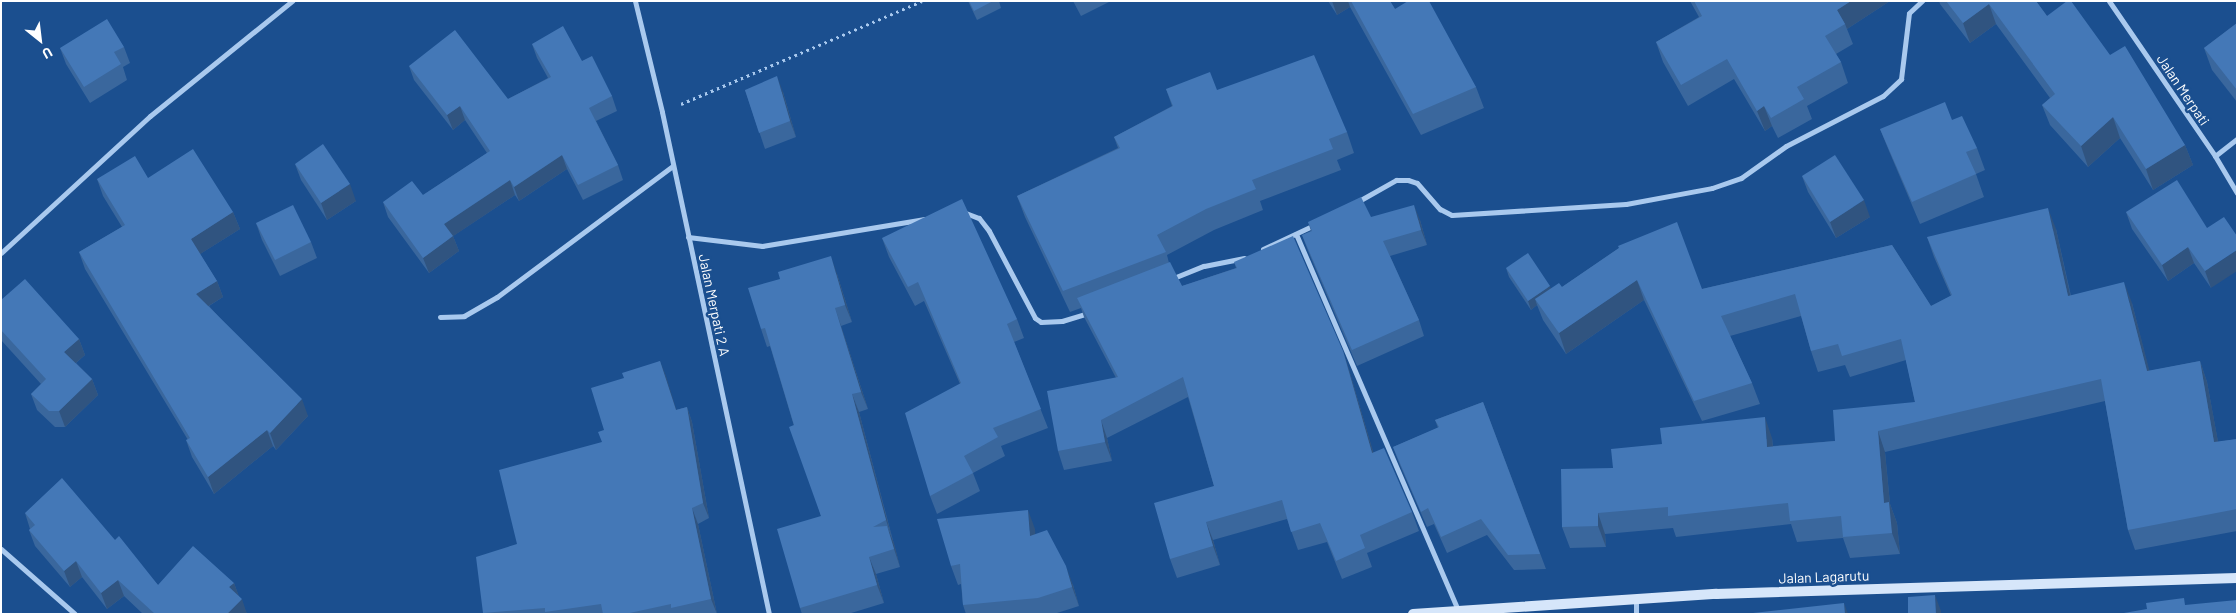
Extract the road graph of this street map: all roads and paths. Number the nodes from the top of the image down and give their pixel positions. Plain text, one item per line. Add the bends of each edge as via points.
1 (292, 1) edge
2 (635, 1) edge
3 (922, 1) edge
4 (1922, 1) edge
5 (2108, 1) edge
6 (662, 112) junction
7 (2237, 139) edge
8 (2214, 156) junction
9 (673, 166) junction
10 (2237, 194) edge
11 (1349, 206) edge
12 (956, 214) edge
13 (933, 217) edge
14 (1322, 220) edge
15 (1296, 234) junction
16 (688, 237) junction
17 (1256, 252) edge
18 (1, 253) edge
19 (1248, 256) edge
20 (1165, 281) edge
21 (1093, 311) edge
22 (440, 317) dead end
23 (1, 549) edge
24 (2237, 578) edge
25 (1636, 599) junction
26 (1458, 611) junction
27 (75, 614) edge
28 (769, 614) edge
29 (1413, 614) edge
30 (1636, 614) edge

1 - 18 street via 150,116
2 - 6 street, Jalan Merpati 2 A
3 - 6 path
4 - 11 street via 1908,13 1901,79 1883,96 1786,146 1741,178 1719,186 1626,204 1452,215 1440,209 1417,183 1396,180
5 - 8 street, Jalan Merpati
6 - 9 street, Jalan Merpati 2 A
7 - 8 street
8 - 10 street, Jalan Merpati
9 - 16 street, Jalan Merpati 2 A
9 - 22 street via 497,297 464,316
12 - 21 street via 971,213 984,225 1035,318 1041,322 1062,320
13 - 16 street via 762,246
14 - 15 street
15 - 17 street
15 - 26 street
16 - 28 street, Jalan Merpati 2 A
19 - 20 street via 1204,266
23 - 27 street
24 - 25 street, Jalan Lagarutu
25 - 26 street, Jalan Lagarutu
25 - 30 street
26 - 29 street, Jalan Lagarutu

